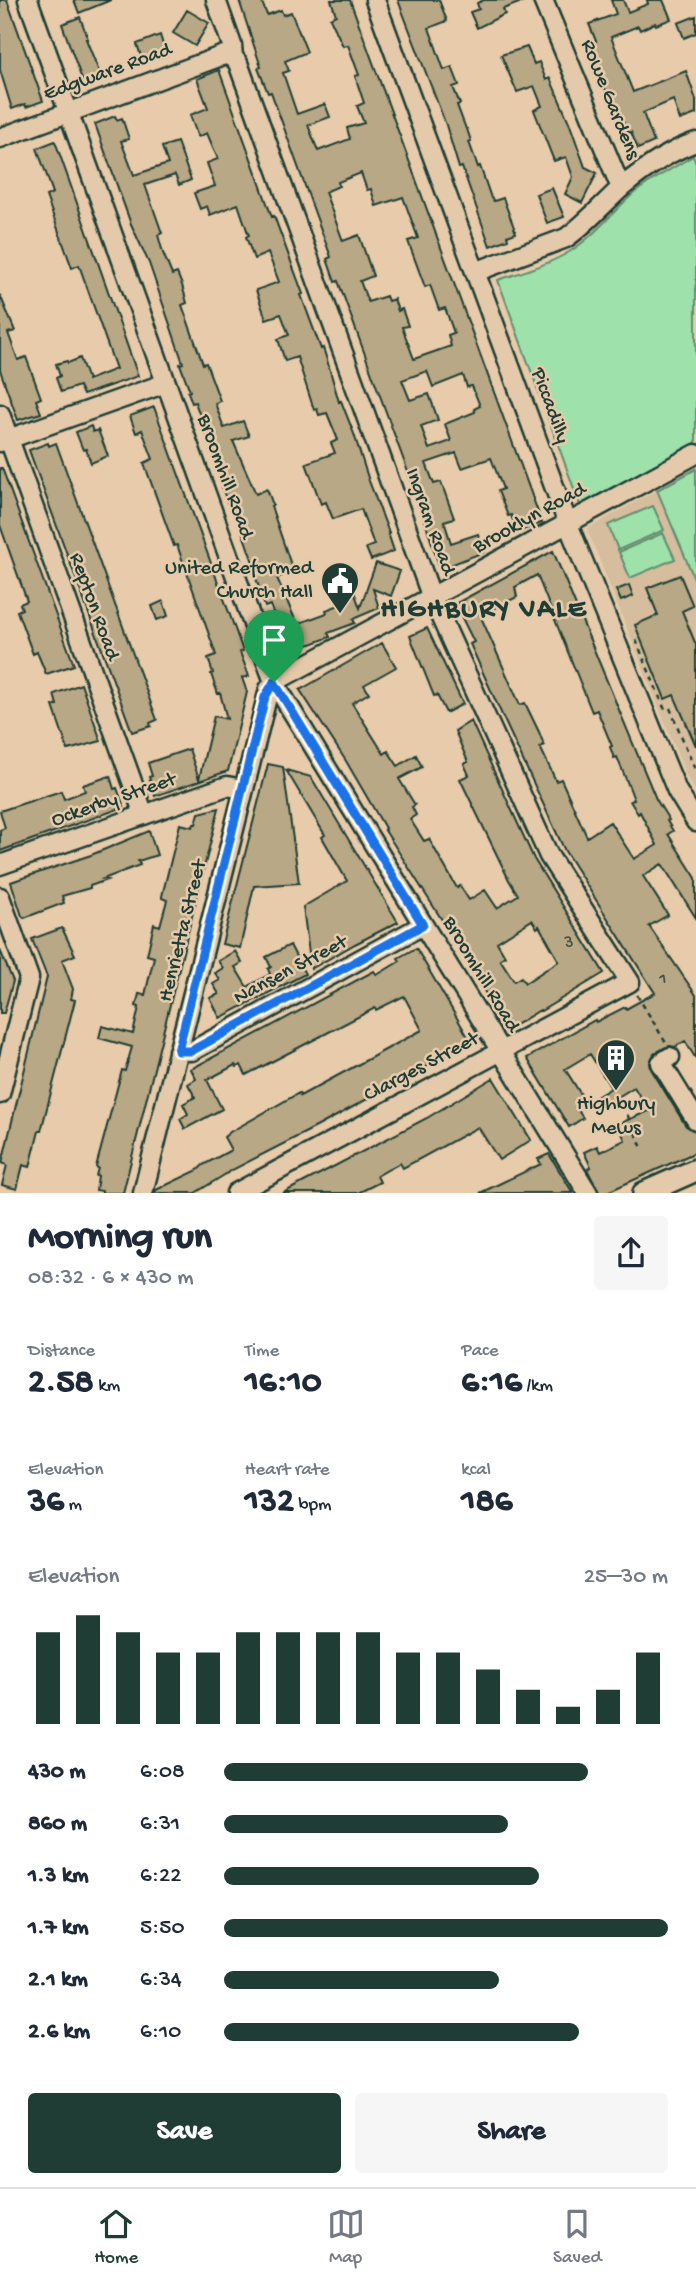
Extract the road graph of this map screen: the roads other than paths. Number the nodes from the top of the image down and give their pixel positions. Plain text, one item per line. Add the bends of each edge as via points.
1 (28, 0) edge
2 (216, 0) edge
3 (375, 0) edge
4 (543, 0) edge
5 (233, 57) junction
6 (68, 112) junction
7 (0, 138) edge
8 (696, 142) edge
9 (621, 188) junction
10 (475, 272) junction
11 (166, 383) junction
12 (0, 414) edge
13 (4, 440) edge
14 (696, 454) edge
15 (568, 524) junction
16 (432, 598) junction
17 (274, 682) junction
18 (243, 789) junction
19 (144, 815) junction
20 (696, 822) edge
21 (0, 865) edge
22 (0, 897) edge
23 (423, 925) junction
24 (630, 982) joint
25 (178, 1051) junction
26 (501, 1051) junction
27 (670, 1057) road end
28 (0, 1094) edge
29 (696, 1120) edge
30 (696, 1170) edge
31 (652, 1191) edge
32 (143, 1193) edge
33 (236, 1193) edge
34 (588, 1193) edge

1 - 6 street, Broomhill Road
2 - 5 street, Ingram Road
3 - 10 street, Piccadilly
4 - 9 street, Rowe Gardens
5 - 6 street, Edgware Road via 224,55
5 - 16 street, Ingram Road
6 - 7 street, Edgware Road
6 - 11 street, Broomhill Road
8 - 9 street via 642,171
9 - 10 street via 566,238
10 - 15 street, Piccadilly
11 - 13 street
11 - 17 street, Broomhill Road
12 - 13 street, Repton Road
13 - 19 street, Repton Road
14 - 15 street, Brooklyn Road
15 - 16 street, Brooklyn Road
15 - 20 street, Piccadilly via 677,791
16 - 17 street, Brooklyn Road
16 - 24 street, Ingram Road via 549,856
17 - 18 street, Henrietta Street via 265,697
17 - 23 street, Broomhill Road
18 - 19 street, Ockerby Street via 227,786
18 - 25 street, Henrietta Street
19 - 21 street, Ockerby Street
22 - 28 street via 29,978
23 - 25 street, Nansen Street via 191,1051
23 - 26 street, Broomhill Road
24 - 26 street, Clarges Street
25 - 32 street, Henrietta Street
26 - 33 street, Clarges Street
26 - 34 street, Broomhill Road
27 - 29 street via 661,1063
30 - 31 main road

